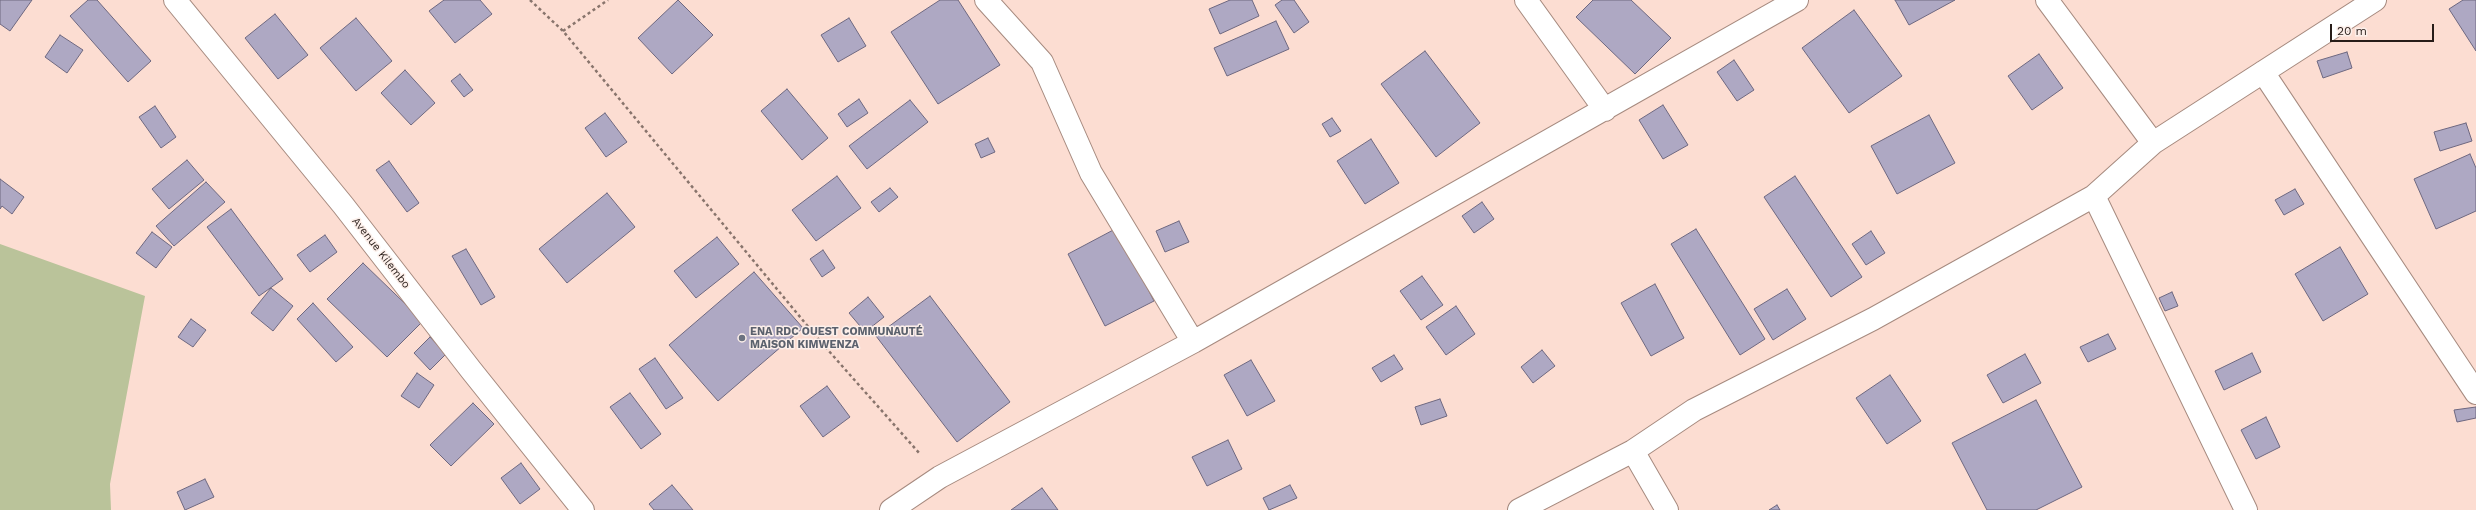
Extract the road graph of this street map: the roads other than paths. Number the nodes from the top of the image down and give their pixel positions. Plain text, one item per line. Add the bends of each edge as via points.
1 (175, 0) edge
2 (986, 0) edge
3 (1526, 0) edge
4 (1797, 0) edge
5 (2047, 0) edge
6 (2375, 0) edge
7 (2263, 72) junction
8 (1605, 110) junction
9 (2153, 142) junction
10 (2094, 196) junction
11 (1193, 342) junction
12 (2476, 393) edge
13 (1633, 451) junction
14 (583, 510) edge
15 (892, 510) edge
16 (1519, 510) edge
17 (1667, 510) edge
18 (2246, 510) edge

1 - 14 street, Avenue Kilembo via 343,204
2 - 11 street via 1042,62 1091,173
3 - 8 street
4 - 8 street
5 - 9 street
6 - 7 street
7 - 9 street
7 - 12 street
8 - 11 street
9 - 10 street
10 - 13 street via 1873,319 1694,410
10 - 18 street
11 - 15 street via 940,477
13 - 16 street
13 - 17 street

